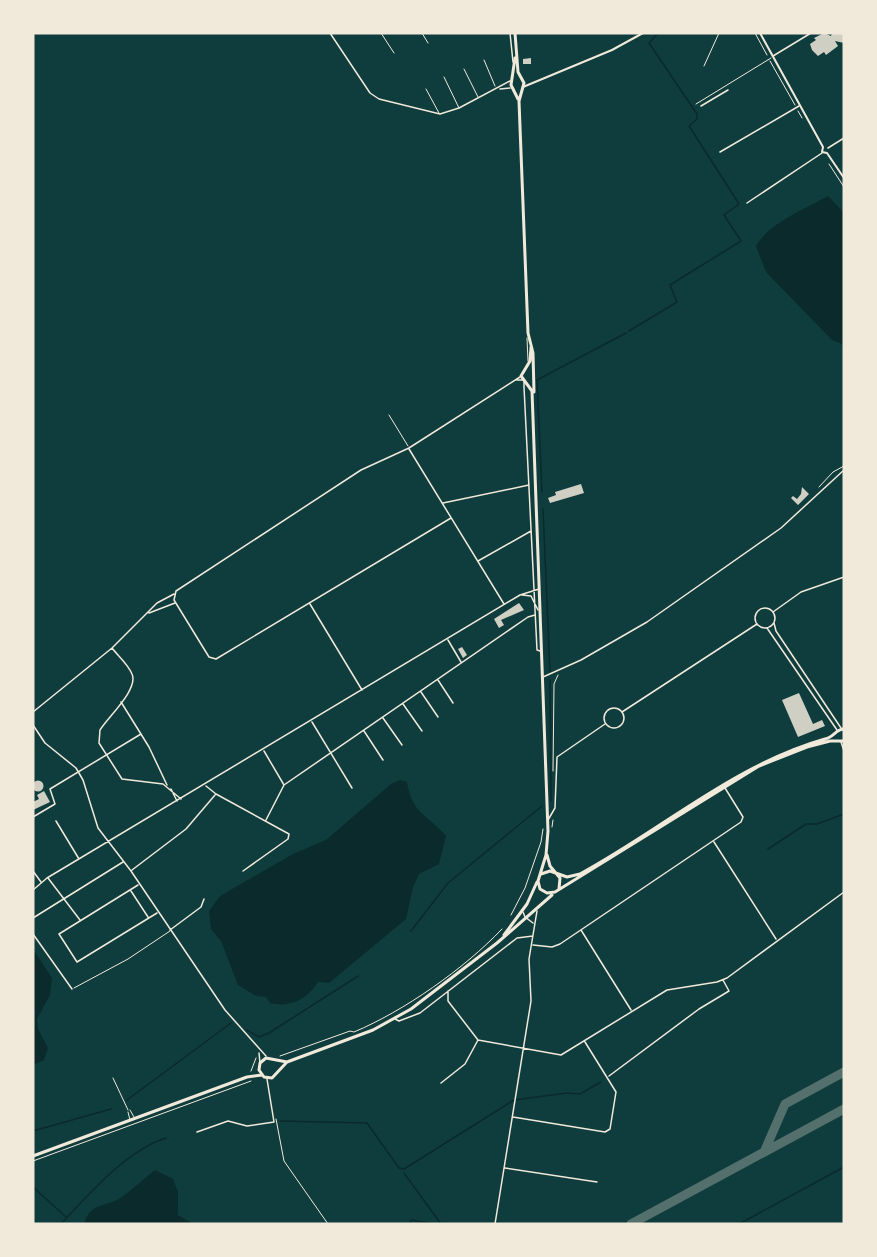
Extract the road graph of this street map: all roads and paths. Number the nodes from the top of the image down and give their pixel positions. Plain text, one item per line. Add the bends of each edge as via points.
1 (330, 33) edge
2 (381, 33) edge
3 (422, 33) edge
4 (510, 33) edge
5 (516, 33) edge
6 (643, 33) edge
7 (719, 33) edge
8 (760, 33) edge
9 (811, 33) edge
10 (428, 43) dead end
11 (516, 50) junction
12 (394, 53) dead end
13 (773, 57) junction
14 (484, 60) dead end
15 (514, 65) junction
16 (704, 66) dead end
17 (464, 69) dead end
18 (444, 77) dead end
19 (521, 79) junction
20 (513, 80) junction
21 (534, 81) junction
22 (426, 88) dead end
23 (522, 88) junction
24 (513, 89) junction
25 (496, 90) junction
26 (728, 90) dead end
27 (712, 94) junction
28 (715, 98) junction
29 (478, 99) junction
30 (519, 101) junction
31 (696, 104) dead end
32 (800, 105) junction
33 (701, 106) dead end
34 (459, 108) junction
35 (440, 114) junction
36 (844, 138) edge
37 (824, 147) junction
38 (828, 148) junction
39 (720, 152) dead end
40 (823, 152) junction
41 (827, 153) junction
42 (844, 178) edge
43 (747, 203) dead end
44 (528, 333) junction
45 (531, 347) junction
46 (529, 364) junction
47 (526, 369) junction
48 (534, 372) junction
49 (521, 375) junction
50 (534, 379) junction
51 (516, 380) junction
52 (524, 381) junction
53 (532, 402) junction
54 (389, 415) dead end
55 (409, 448) junction
56 (844, 466) edge
57 (844, 470) edge
58 (529, 485) junction
59 (818, 489) dead end
60 (443, 503) junction
61 (451, 518) junction
62 (531, 531) junction
63 (478, 561) junction
64 (844, 577) edge
65 (539, 589) junction
66 (533, 590) junction
67 (174, 595) junction
68 (520, 595) junction
69 (166, 596) junction
70 (534, 599) junction
71 (176, 603) junction
72 (170, 604) junction
73 (310, 604) junction
74 (504, 604) junction
75 (773, 612) junction
76 (148, 613) junction
77 (535, 615) junction
78 (540, 616) junction
79 (774, 623) junction
80 (757, 624) junction
81 (767, 628) junction
82 (448, 639) junction
83 (112, 648) junction
84 (539, 651) junction
85 (462, 663) junction
86 (542, 677) junction
87 (438, 679) junction
88 (362, 690) junction
89 (421, 691) junction
90 (121, 702) junction
91 (403, 703) junction
92 (453, 703) dead end
93 (33, 712) edge
94 (622, 712) junction
95 (383, 717) junction
96 (438, 717) dead end
97 (312, 721) junction
98 (605, 724) junction
99 (33, 725) edge
100 (364, 730) junction
101 (422, 731) dead end
102 (839, 731) edge
103 (141, 734) junction
104 (841, 741) edge
105 (402, 746) dead end
106 (263, 750) junction
107 (844, 751) edge
108 (331, 753) junction
109 (105, 754) junction
110 (383, 760) dead end
111 (79, 771) junction
112 (167, 785) junction
113 (206, 785) junction
114 (284, 785) junction
115 (171, 788) junction
116 (724, 788) junction
117 (352, 789) dead end
118 (216, 794) junction
119 (182, 800) junction
120 (177, 802) junction
121 (33, 817) edge
122 (266, 820) junction
123 (547, 820) junction
124 (56, 821) dead end
125 (713, 841) junction
126 (109, 843) junction
127 (546, 855) junction
128 (79, 860) junction
129 (124, 861) junction
130 (33, 871) edge
131 (131, 871) junction
132 (243, 871) dead end
133 (555, 872) junction
134 (47, 878) junction
135 (539, 878) junction
136 (42, 883) junction
137 (140, 884) junction
138 (33, 890) edge
139 (130, 890) junction
140 (555, 892) junction
141 (844, 892) edge
142 (63, 899) junction
143 (204, 899) dead end
144 (538, 907) junction
145 (523, 911) junction
146 (158, 912) junction
147 (33, 918) edge
148 (148, 918) junction
149 (527, 918) junction
150 (80, 920) junction
151 (534, 925) junction
152 (581, 930) junction
153 (170, 931) junction
154 (33, 934) edge
155 (533, 936) junction
156 (776, 940) junction
157 (497, 943) junction
158 (531, 945) junction
159 (723, 980) junction
160 (444, 984) junction
161 (72, 989) joint
162 (448, 991) junction
163 (439, 998) junction
164 (448, 1001) junction
165 (632, 1010) junction
166 (395, 1019) junction
167 (478, 1040) junction
168 (585, 1041) junction
169 (524, 1049) junction
170 (259, 1052) junction
171 (267, 1058) junction
172 (278, 1062) junction
173 (287, 1062) junction
174 (260, 1064) junction
175 (280, 1068) junction
176 (259, 1069) junction
177 (262, 1075) junction
178 (247, 1077) junction
179 (608, 1077) junction
180 (113, 1078) dead end
181 (266, 1078) junction
182 (273, 1078) junction
183 (440, 1084) dead end
184 (270, 1085) junction
185 (128, 1110) junction
186 (512, 1117) junction
187 (132, 1119) junction
188 (276, 1119) junction
189 (197, 1132) dead end
190 (33, 1156) edge
191 (504, 1168) junction
192 (597, 1182) dead end
193 (328, 1224) edge
194 (495, 1224) edge

1 - 35 street via 374,97
2 - 12 lane
3 - 10 lane
4 - 15 street
5 - 11 main road
6 - 21 street via 612,50
7 - 16 lane
8 - 13 street
9 - 13 street
11 - 15 main road
11 - 19 main road
13 - 27 lane
13 - 32 street
14 - 25 lane
15 - 20 main road
17 - 29 lane
18 - 34 lane
19 - 20 main road
19 - 21 street
19 - 23 main road
20 - 24 main road
20 - 25 street
21 - 23 street
22 - 35 lane
23 - 24 main road
23 - 30 main road
24 - 25 street
24 - 30 main road
25 - 29 street
26 - 28 street
27 - 28 street
27 - 31 lane
28 - 33 street
29 - 34 street
30 - 44 main road
32 - 37 street
32 - 39 street
34 - 35 street
36 - 38 street
37 - 38 street
37 - 40 street
38 - 41 street
40 - 41 street
40 - 43 street
41 - 42 street
44 - 45 main road
44 - 46 lane
45 - 46 main road
45 - 48 main road
46 - 47 main road
47 - 48 main road
47 - 49 main road
48 - 50 main road
49 - 51 street
49 - 52 main road
50 - 52 main road
50 - 53 main road
51 - 52 street
51 - 55 street
52 - 53 main road via 531,387
52 - 58 street
53 - 65 main road
54 - 55 lane
55 - 60 street
55 - 67 street via 353,475
56 - 59 path
57 - 86 street via 781,528 647,622 581,660
58 - 60 street
58 - 62 street
60 - 61 street
61 - 63 street
61 - 73 street
62 - 63 street
62 - 66 street
63 - 74 street
64 - 75 street via 801,592
65 - 66 street
65 - 78 main road
66 - 68 street
66 - 70 street
67 - 69 street
67 - 71 street
68 - 70 street
68 - 74 street
69 - 72 street
69 - 76 street
70 - 77 street
70 - 78 street
71 - 72 street
71 - 73 street via 209,657 217,658
72 - 76 street
73 - 88 street
74 - 82 street
75 - 79 street
75 - 80 street via 759,609
76 - 83 street
77 - 84 street
77 - 85 street
78 - 84 main road
79 - 81 street
79 - 102 street
80 - 81 street
80 - 94 street
81 - 102 street
82 - 85 street
82 - 88 street
83 - 90 street via 134,677 134,686
83 - 93 street
84 - 86 main road
85 - 87 street
86 - 123 main road
87 - 89 street
87 - 92 street
88 - 97 street
89 - 91 street
89 - 96 street
90 - 103 street
90 - 109 street via 100,730 99,743
91 - 95 street
91 - 101 street
94 - 98 street via 610,709 604,715
94 - 98 street via 624,720 620,727
95 - 100 street
95 - 105 street
97 - 106 street
97 - 108 street
98 - 123 street via 557,757 555,808
99 - 111 street via 45,743
100 - 108 street
100 - 110 street
102 - 104 main road
102 - 133 main road via 752,767 580,874 570,877
103 - 109 street
103 - 112 street
104 - 107 street
104 - 116 main road via 781,756
106 - 113 street
106 - 114 street
108 - 114 street
108 - 117 street
109 - 111 street
109 - 112 street via 124,780
111 - 121 street via 50,789 55,804
111 - 126 street via 94,821
112 - 115 street
113 - 118 street
113 - 119 street
114 - 122 street
115 - 119 street
115 - 120 street
116 - 125 street via 743,817
116 - 140 main road
118 - 122 street
118 - 131 street via 186,829
119 - 120 street
120 - 126 street
122 - 132 street via 289,834 288,840
123 - 127 main road
124 - 128 street
125 - 152 street
125 - 156 street
126 - 128 street
126 - 129 street
127 - 133 main road
127 - 135 main road
128 - 134 street
129 - 131 street
129 - 142 street
130 - 136 street
131 - 137 street
133 - 135 main road via 546,871
133 - 140 main road via 561,882
134 - 136 street
134 - 142 street
135 - 140 main road via 542,891
135 - 145 main road
136 - 138 street
137 - 139 street
137 - 146 street
139 - 148 street
139 - 150 street
140 - 144 main road
141 - 156 street
142 - 147 street
142 - 150 street
143 - 153 street via 201,907
144 - 149 main road
144 - 151 street
145 - 149 street
145 - 157 main road
146 - 148 street
146 - 153 street
148 - 150 street via 77,962 59,933
149 - 151 street
149 - 157 main road
151 - 155 street
152 - 158 street via 557,946
152 - 165 street
153 - 161 lane
153 - 170 street
154 - 161 street
155 - 158 street
155 - 162 street via 517,938
156 - 159 street
157 - 160 main road
158 - 169 street via 531,1001
159 - 165 street via 667,990
159 - 179 street via 729,991
160 - 162 street
160 - 166 main road
162 - 163 street
162 - 164 street
163 - 164 street
163 - 166 street via 416,1015 399,1022
164 - 167 street
165 - 168 street
166 - 173 main road
167 - 169 street
167 - 183 street via 465,1064
168 - 169 street via 558,1055
168 - 179 street
169 - 186 street
170 - 171 street
170 - 174 street
171 - 172 main road
171 - 174 main road
172 - 173 main road
172 - 175 main road
173 - 175 main road
174 - 176 main road
175 - 182 main road
176 - 177 main road
176 - 178 main road
177 - 178 main road
177 - 181 main road
178 - 187 main road
179 - 186 street via 616,1097 612,1128 606,1132
180 - 185 lane
181 - 182 main road
181 - 184 street
182 - 184 street
184 - 188 street
185 - 187 lane
185 - 187 lane
186 - 191 street
187 - 190 main road
188 - 189 street via 247,1126 228,1121
188 - 193 lane via 284,1161
191 - 192 street
191 - 194 street

